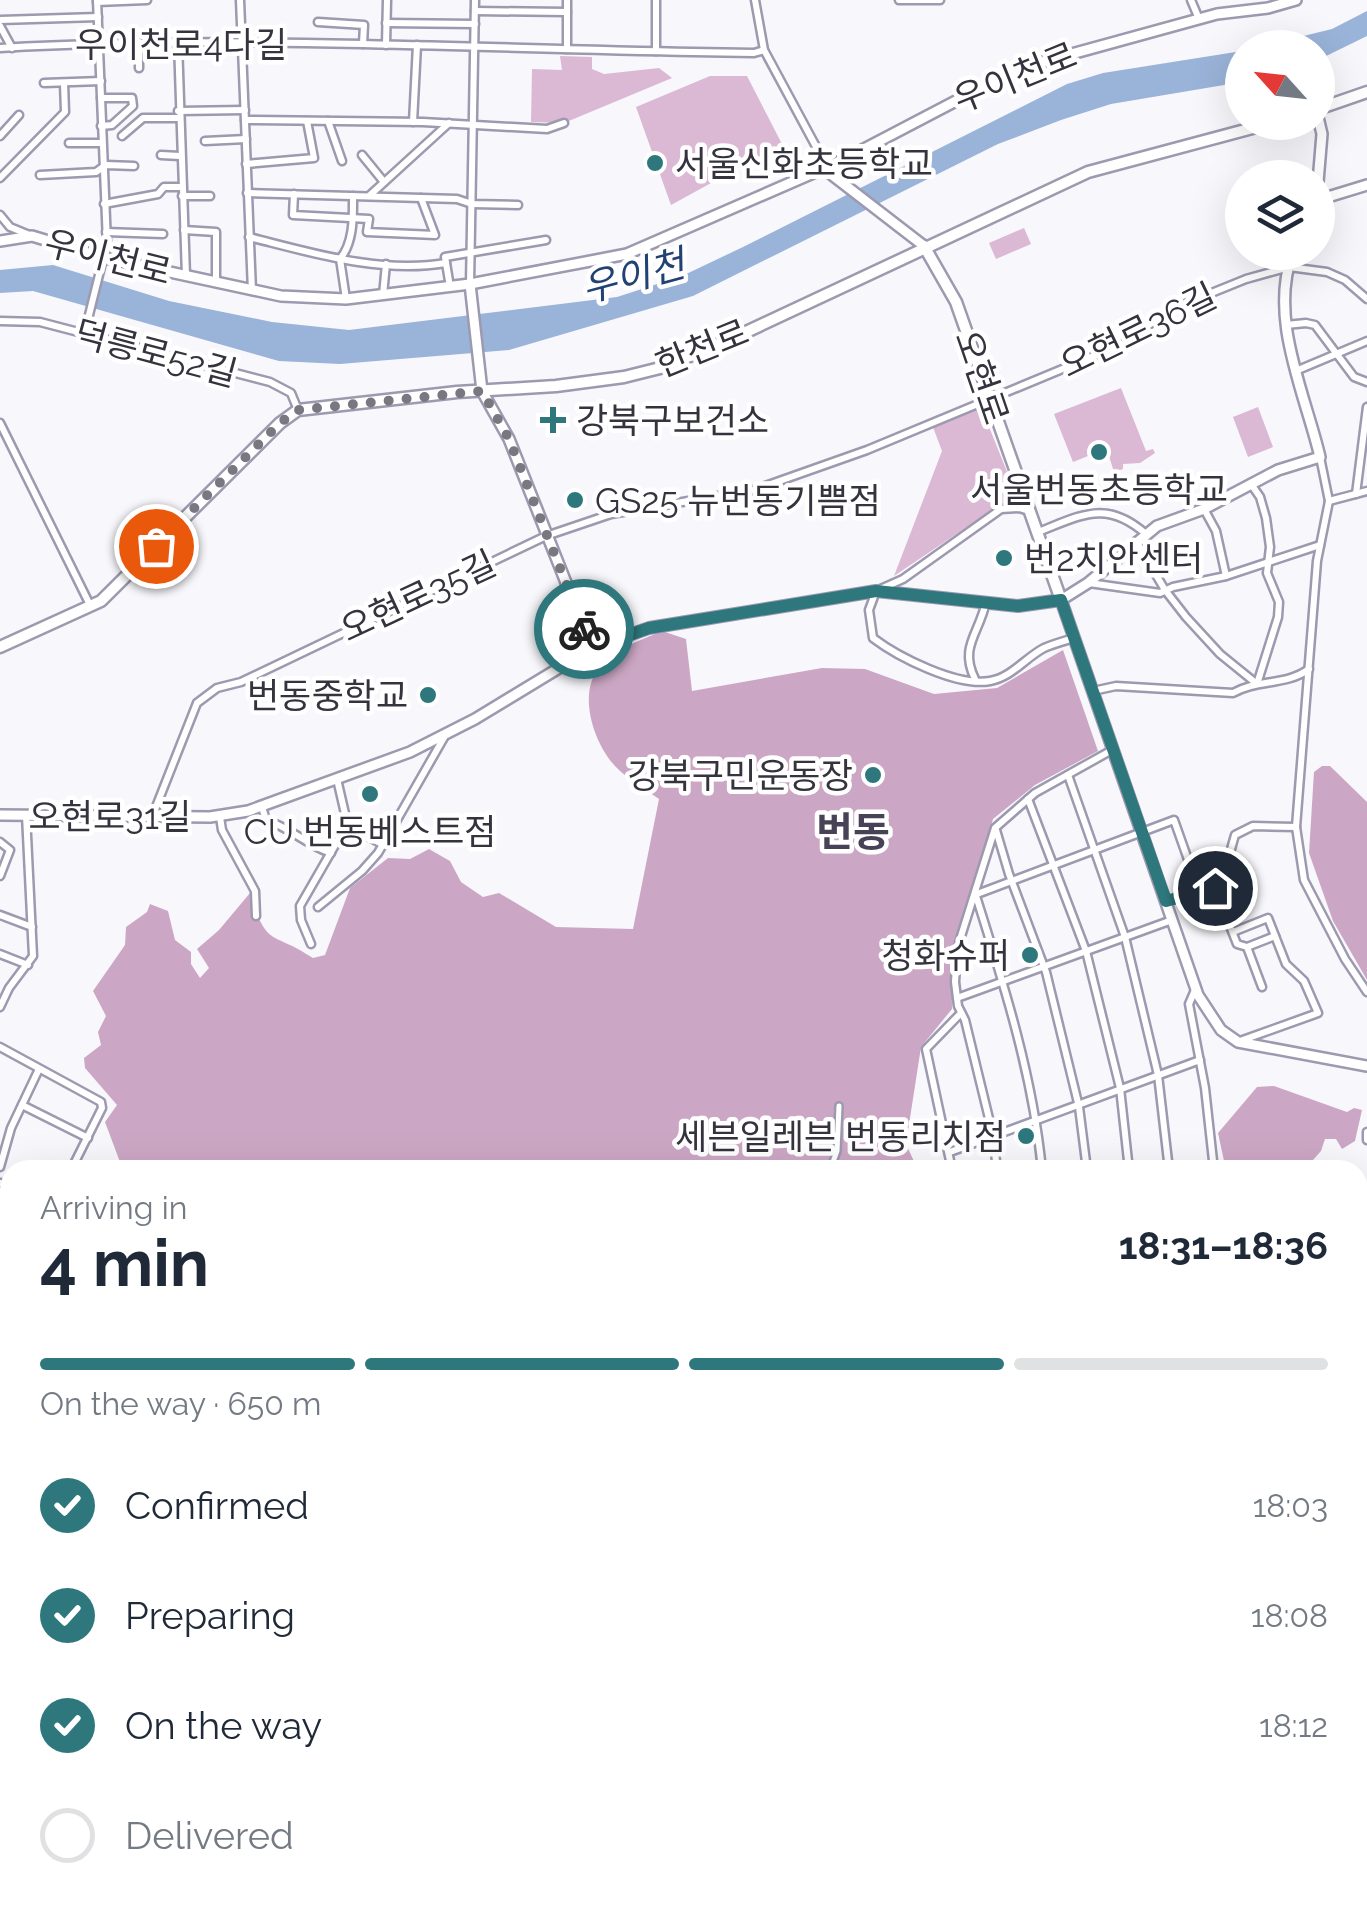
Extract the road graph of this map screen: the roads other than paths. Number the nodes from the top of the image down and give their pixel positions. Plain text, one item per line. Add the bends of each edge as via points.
1 (147, 0) edge
2 (240, 0) edge
3 (387, 0) edge
4 (475, 0) edge
5 (568, 0) edge
6 (656, 0) edge
7 (755, 0) edge
8 (900, 0) edge
9 (940, 0) edge
10 (1191, 0) edge
11 (1296, 0) edge
12 (97, 1) edge
13 (475, 11) junction
14 (567, 12) junction
15 (98, 16) junction
16 (1200, 20) junction
17 (318, 22) dead end
18 (0, 23) edge
19 (386, 23) junction
20 (474, 24) junction
21 (139, 42) junction
22 (178, 42) junction
23 (243, 42) junction
24 (100, 43) junction
25 (363, 44) junction
26 (386, 44) junction
27 (416, 45) junction
28 (474, 46) junction
29 (0, 48) edge
30 (12, 48) junction
31 (567, 49) junction
32 (764, 50) junction
33 (656, 51) junction
34 (139, 68) dead end
35 (101, 81) junction
36 (44, 83) dead end
37 (64, 83) junction
38 (1367, 92) edge
39 (102, 98) junction
40 (1335, 103) edge
41 (245, 110) junction
42 (178, 114) junction
43 (19, 115) dead end
44 (245, 120) junction
45 (306, 121) junction
46 (328, 121) junction
47 (412, 122) junction
48 (449, 123) junction
49 (564, 123) dead end
50 (473, 124) junction
51 (101, 126) junction
52 (1225, 135) edge
53 (0, 136) edge
54 (122, 136) dead end
55 (246, 140) junction
56 (205, 141) dead end
57 (70, 143) dead end
58 (101, 144) junction
59 (161, 155) dead end
60 (362, 155) dead end
61 (180, 156) junction
62 (342, 161) dead end
63 (246, 164) junction
64 (134, 166) dead end
65 (102, 167) junction
66 (827, 167) junction
67 (40, 175) dead end
68 (0, 178) edge
69 (384, 182) junction
70 (1367, 185) edge
71 (182, 191) junction
72 (248, 193) junction
73 (294, 194) junction
74 (1335, 195) edge
75 (210, 196) dead end
76 (352, 196) junction
77 (368, 196) junction
78 (421, 198) junction
79 (104, 204) junction
80 (472, 204) junction
81 (518, 205) dead end
82 (0, 215) edge
83 (353, 218) junction
84 (10, 226) junction
85 (184, 230) junction
86 (106, 232) junction
87 (162, 234) dead end
88 (32, 236) junction
89 (249, 237) junction
90 (546, 240) dead end
91 (0, 241) edge
92 (924, 246) junction
93 (471, 252) junction
94 (104, 258) junction
95 (340, 259) junction
96 (446, 260) junction
97 (386, 264) junction
98 (1280, 270) edge
99 (1289, 270) edge
100 (1310, 270) edge
101 (186, 277) junction
102 (216, 284) junction
103 (470, 284) junction
104 (450, 287) junction
105 (252, 292) junction
106 (383, 295) junction
107 (346, 299) junction
108 (1367, 299) edge
109 (0, 321) edge
110 (1285, 325) junction
111 (84, 335) junction
112 (1367, 341) edge
113 (1337, 354) junction
114 (1298, 370) junction
115 (1367, 382) edge
116 (482, 391) junction
117 (990, 397) junction
118 (1367, 408) edge
119 (298, 410) junction
120 (0, 423) edge
121 (1320, 457) junction
122 (1250, 483) junction
123 (1367, 492) edge
124 (1356, 494) junction
125 (1329, 501) junction
126 (1204, 509) junction
127 (1031, 512) junction
128 (1038, 532) junction
129 (1146, 534) junction
130 (546, 536) junction
131 (1136, 541) junction
132 (1320, 545) junction
133 (1267, 562) junction
134 (1226, 576) junction
135 (1088, 583) junction
136 (1166, 590) junction
137 (876, 591) junction
138 (1061, 600) junction
139 (986, 602) junction
140 (90, 606) junction
141 (1074, 638) junction
142 (0, 647) edge
143 (592, 648) junction
144 (1310, 668) junction
145 (976, 680) junction
146 (1256, 684) junction
147 (1092, 691) junction
148 (446, 733) junction
149 (1112, 750) junction
150 (1068, 775) junction
151 (338, 779) junction
152 (1028, 799) junction
153 (262, 807) junction
154 (0, 815) edge
155 (26, 816) junction
156 (152, 816) junction
157 (220, 816) junction
158 (344, 824) junction
159 (1296, 827) junction
160 (996, 828) junction
161 (1143, 830) junction
162 (0, 842) edge
163 (384, 844) junction
164 (1094, 848) junction
165 (332, 853) junction
166 (1053, 864) junction
167 (1191, 868) dead end
168 (0, 876) edge
169 (1012, 880) junction
170 (1215, 888) junction
171 (976, 894) junction
172 (1166, 901) junction
173 (318, 907) dead end
174 (0, 915) edge
175 (256, 916) dead end
176 (1172, 920) junction
177 (32, 926) junction
178 (1233, 932) junction
179 (1275, 936) junction
180 (1125, 937) junction
181 (310, 944) dead end
182 (1248, 947) junction
183 (1086, 952) junction
184 (0, 954) edge
185 (28, 965) junction
186 (1045, 967) junction
187 (1003, 982) junction
188 (1262, 987) dead end
189 (1196, 988) junction
190 (1367, 992) edge
191 (957, 998) junction
192 (0, 1007) edge
193 (961, 1013) junction
194 (1238, 1042) junction
195 (0, 1048) edge
196 (1200, 1060) junction
197 (1367, 1066) edge
198 (40, 1069) junction
199 (1158, 1075) junction
200 (1120, 1088) junction
201 (1077, 1104) junction
202 (22, 1105) junction
203 (840, 1106) dead end
204 (1037, 1119) junction
205 (1367, 1132) edge
206 (993, 1135) junction
207 (88, 1138) junction
208 (1367, 1140) edge
209 (950, 1152) junction
210 (2, 1160) edge
211 (76, 1160) edge
212 (834, 1160) edge
213 (951, 1160) edge
214 (996, 1160) edge
215 (1041, 1160) edge
216 (1085, 1160) edge
217 (1128, 1160) edge
218 (1168, 1160) edge
219 (1213, 1160) edge

1 - 12 street
2 - 23 street
3 - 19 street
4 - 13 street
5 - 14 street
6 - 33 street
7 - 32 street
8 - 9 street
10 - 16 street
11 - 16 street, 우이천로
12 - 15 street
13 - 14 street
13 - 20 street
14 - 31 street
15 - 18 street
15 - 24 street
16 - 66 street, 우이천로 via 1016,69
17 - 25 street, 우이천로4다길 via 364,25
18 - 30 street
19 - 20 street
19 - 26 street
20 - 28 street
21 - 22 street, 우이천로4다길
21 - 24 street, 우이천로4다길
21 - 34 street
22 - 23 street, 우이천로4다길
22 - 42 street
23 - 25 street, 우이천로4다길
23 - 41 street
24 - 30 street, 우이천로4다길
24 - 35 street
25 - 26 street, 우이천로4다길
26 - 27 street, 우이천로4다길
27 - 28 street, 우이천로4다길
27 - 47 street
28 - 31 street, 우이천로4다길
28 - 50 street
29 - 30 street, 우이천로4다길
31 - 33 street, 우이천로4다길
32 - 33 street, 우이천로4다길
32 - 66 street
35 - 37 street
35 - 39 street
36 - 37 street
37 - 68 street via 65,112
38 - 40 main road
39 - 51 street
39 - 51 street via 132,98 133,106
41 - 42 street
41 - 44 street
42 - 54 street via 143,118
42 - 61 street
43 - 53 street
44 - 45 street
44 - 55 street
45 - 46 street
45 - 63 street via 314,158
46 - 47 street
46 - 62 street
47 - 48 street
48 - 50 street
48 - 69 street
49 - 50 street via 547,129
50 - 80 street
51 - 58 street
52 - 92 main road, 한천로 via 1088,172
55 - 56 street
55 - 63 street
57 - 58 street
58 - 65 street
59 - 61 street
60 - 69 street
61 - 71 street
63 - 72 street
64 - 65 street
65 - 67 street
65 - 79 street
66 - 92 street
66 - 103 street, 우이천로 via 627,254
69 - 77 street
70 - 74 street
71 - 75 street
71 - 79 street via 164,187 158,194
71 - 85 street
72 - 73 street
72 - 89 street
73 - 76 street
73 - 83 street via 293,215
76 - 77 street
76 - 83 street
77 - 78 street
78 - 80 street
78 - 83 street via 435,234 368,232 369,219
79 - 86 street
80 - 81 street
80 - 93 street
82 - 84 street
83 - 95 street
84 - 88 street
84 - 91 street
85 - 101 street
85 - 102 street, 우이천로 via 216,232
86 - 87 street
86 - 94 street
88 - 91 street, 우이천로
88 - 94 street, 우이천로
89 - 95 street
89 - 105 street
90 - 93 street
92 - 116 main road, 한천로 via 670,365 602,381
92 - 117 main road, 오현로 via 956,302
93 - 96 street
93 - 103 street
94 - 101 street, 우이천로
94 - 111 street
95 - 97 street
95 - 107 street
96 - 97 street via 422,267
96 - 104 street
97 - 106 street
98 - 117 street, 오현로36길 via 1198,296 1125,343
99 - 110 street
100 - 108 street via 1331,273
101 - 102 street, 우이천로
102 - 105 street, 우이천로
103 - 104 street, 우이천로
103 - 116 street
104 - 106 street, 우이천로
105 - 107 street, 우이천로
106 - 107 street, 우이천로
109 - 111 street, 덕릉로52길 via 40,322
110 - 113 street via 1315,326
110 - 114 street
111 - 119 street, 덕릉로52길 via 270,382 291,393
112 - 113 street
113 - 114 street
113 - 115 street via 1356,379
114 - 121 street
116 - 119 main road, 한천로
116 - 130 street via 509,439
117 - 127 main road, 오현로
117 - 130 street, 오현로35길 via 754,490 612,514
118 - 124 street
119 - 140 main road
120 - 140 street
121 - 122 street
121 - 125 street
122 - 126 street
122 - 133 street via 1266,518
123 - 124 street
124 - 125 street
125 - 132 street
126 - 129 street
126 - 134 street
127 - 128 main road, 오현로
127 - 137 street via 1001,509
128 - 129 street via 1097,512 1130,519
128 - 138 main road, 오현로
129 - 131 street
130 - 143 street
130 - 156 street, 오현로35길 via 206,694
131 - 135 street
131 - 136 street
132 - 133 street
132 - 144 street
133 - 134 street
133 - 146 street via 1278,617
134 - 136 street
135 - 136 street
135 - 138 street
136 - 146 street via 1220,654
137 - 139 street, 오현로31길
137 - 143 street, 오현로31길 via 649,628
137 - 145 street via 869,610 873,638 893,653
138 - 139 street, 오현로31길
138 - 141 street, 오현로
139 - 145 street via 968,646
140 - 142 main road
141 - 145 street via 989,682
141 - 147 street, 오현로
143 - 148 street, 오현로31길
144 - 146 street via 1298,677
144 - 159 street
146 - 147 street via 1233,693 1116,686
147 - 149 street, 오현로
148 - 151 street, 오현로31길
148 - 163 street
149 - 150 street
149 - 161 street, 오현로
150 - 152 street
150 - 164 street
151 - 153 street, 오현로31길
151 - 158 street
152 - 160 street
152 - 166 street
153 - 157 street, 오현로31길
153 - 165 street via 266,820
154 - 155 street, 오현로31길
155 - 156 street, 오현로31길
155 - 177 street
156 - 157 street, 오현로31길
157 - 175 street, 오현로31길 via 255,892
158 - 163 street
158 - 165 street
159 - 170 street via 1253,826 1235,835
159 - 190 street via 1304,880
160 - 169 street
160 - 171 street
161 - 164 street
161 - 167 street via 1174,820
161 - 172 street, 오현로
162 - 168 street via 10,850
163 - 173 street
164 - 166 street
164 - 180 street
165 - 181 street via 300,906
166 - 169 street
166 - 183 street
169 - 171 street
169 - 186 street
170 - 172 street
170 - 178 street
171 - 187 street
171 - 191 street via 957,949
172 - 176 street, 오현로
174 - 177 street
176 - 180 street
176 - 189 street, 오현로
177 - 185 street
178 - 179 street via 1268,918
178 - 182 street via 1237,944
179 - 182 street
179 - 194 street via 1318,1013
180 - 183 street
180 - 199 street
182 - 188 street
183 - 186 street
183 - 200 street
184 - 185 street
185 - 192 street
186 - 187 street
186 - 201 street
187 - 191 street
187 - 204 street
189 - 194 street, 오현로 via 1220,1030
189 - 196 street via 1189,1004
191 - 193 street
193 - 206 street
193 - 209 street via 926,1049
194 - 197 street
195 - 198 street
196 - 199 street
196 - 219 street
198 - 202 street
198 - 207 street via 101,1102
199 - 200 street
199 - 218 street
200 - 201 street
200 - 217 street
201 - 204 street
201 - 216 street
202 - 207 street
202 - 210 street
203 - 212 street
204 - 206 street
204 - 215 street
205 - 208 street
206 - 209 street
206 - 214 street
207 - 211 street
209 - 213 street

